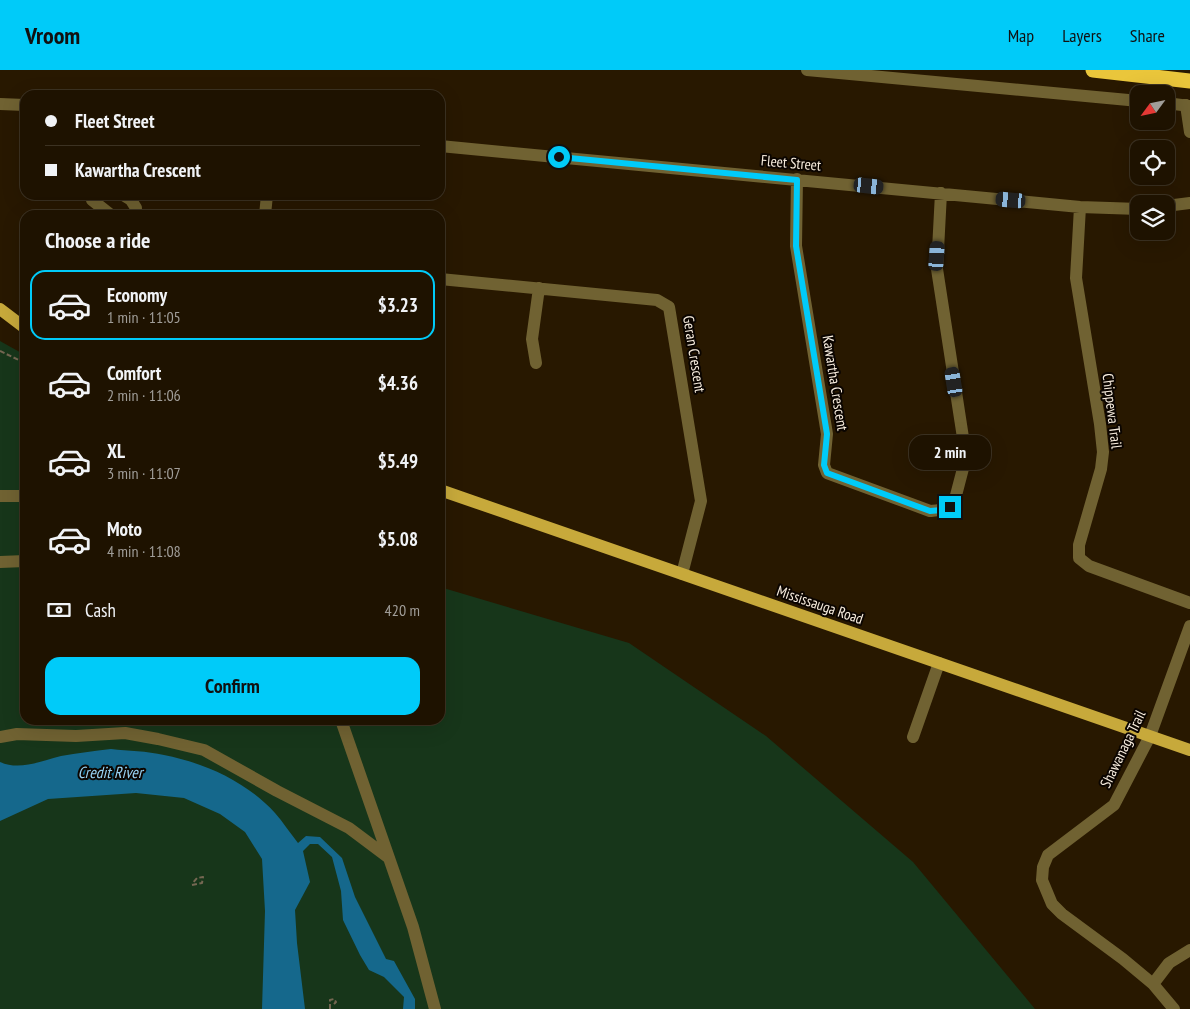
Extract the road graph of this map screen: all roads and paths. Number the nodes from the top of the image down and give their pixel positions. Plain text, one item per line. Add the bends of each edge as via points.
1 (807, 70) edge
2 (1093, 70) edge
3 (1190, 81) edge
4 (1130, 100) edge
5 (0, 104) edge
6 (1175, 104) edge
7 (20, 105) edge
8 (1188, 105) edge
9 (1190, 132) edge
10 (445, 146) edge
11 (797, 180) junction
12 (941, 193) junction
13 (92, 200) edge
14 (1190, 202) edge
15 (1175, 204) edge
16 (1080, 206) junction
17 (1130, 209) edge
18 (105, 210) edge
19 (445, 279) edge
20 (538, 288) junction
21 (0, 309) edge
22 (20, 324) edge
23 (0, 351) edge
24 (20, 360) edge
25 (536, 363) dead end
26 (445, 492) edge
27 (0, 496) edge
28 (20, 496) edge
29 (20, 561) edge
30 (0, 562) edge
31 (682, 574) junction
32 (1190, 603) edge
33 (1190, 626) edge
34 (939, 663) junction
35 (343, 725) edge
36 (1150, 736) junction
37 (0, 737) edge
38 (913, 737) dead end
39 (1190, 750) edge
40 (389, 858) junction
41 (1190, 950) edge
42 (1153, 984) junction
43 (334, 1004) dead end
44 (330, 1009) edge
45 (435, 1009) edge
46 (1174, 1009) edge

1 - 4 street
2 - 3 highway
5 - 7 street
6 - 8 street
8 - 9 street
10 - 11 street, Fleet Street
11 - 12 street, Fleet Street
11 - 12 street, Kawartha Crescent via 796,246 827,434 824,465 827,473 930,511 942,510 954,503 966,457 937,269
12 - 16 street, Fleet Street
13 - 18 street
14 - 15 street
16 - 17 street, Fleet Street
16 - 32 street, Chippewa Trail via 1076,278 1103,452 1079,545 1080,558 1089,566
19 - 20 street, Geran Crescent
20 - 25 street via 532,338
20 - 31 street, Geran Crescent via 657,300 669,307 701,501
21 - 22 main road
23 - 24 path
26 - 31 main road, Mississauga Road
27 - 28 street
29 - 30 street
31 - 34 main road, Mississauga Road
33 - 36 street, Shawanaga Trail
34 - 36 main road, Mississauga Road
34 - 38 street
35 - 40 street
36 - 39 main road, Mississauga Road
36 - 42 street, Shawanaga Trail via 1114,804 1048,855 1042,880 1052,904 1062,914
37 - 40 street via 125,733 204,750 350,828
40 - 45 street via 413,927
41 - 42 street via 1169,963
42 - 46 street, Shawanaga Trail
43 - 44 path via 334,1000 330,1000

